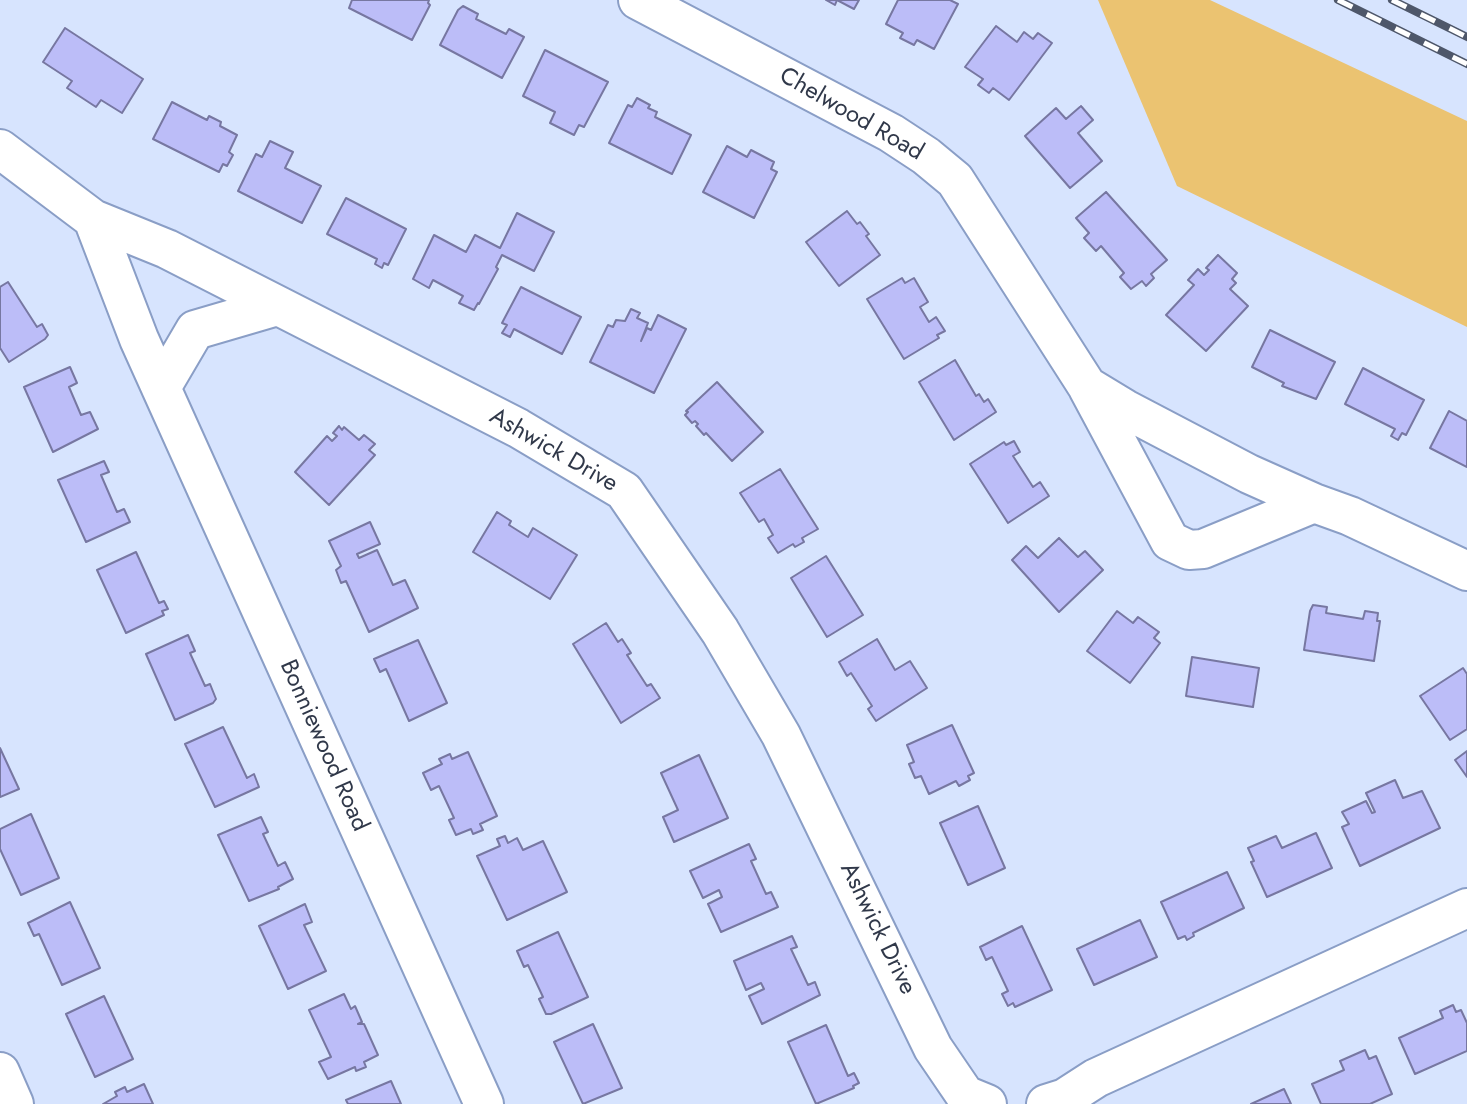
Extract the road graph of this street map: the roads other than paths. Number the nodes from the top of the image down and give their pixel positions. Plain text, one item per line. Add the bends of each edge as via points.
1 (638, 0) edge
2 (0, 149) edge
3 (93, 219) junction
4 (278, 306) junction
5 (1087, 386) junction
6 (161, 388) junction
7 (1314, 503) junction
8 (1467, 571) edge
9 (1467, 908) edge
10 (0, 1072) edge
11 (14, 1104) edge
12 (484, 1104) edge
13 (987, 1104) edge
14 (1046, 1104) edge

1 - 5 street, Chelwood Road via 891,133 955,180
2 - 3 street, Ashwick Drive
3 - 4 street, Ashwick Drive via 167,249
3 - 6 street, Bonniewood Road
4 - 6 street via 195,330
4 - 13 street, Ashwick Drive via 518,428 624,491 720,631 781,735 933,1048 965,1096
5 - 7 street, Chelwood Road via 1249,474
5 - 7 street, Chelwood Road via 1170,541 1189,550 1203,549
6 - 12 street, Bonniewood Road
7 - 8 street, Chelwood Road
9 - 14 street
10 - 11 street

